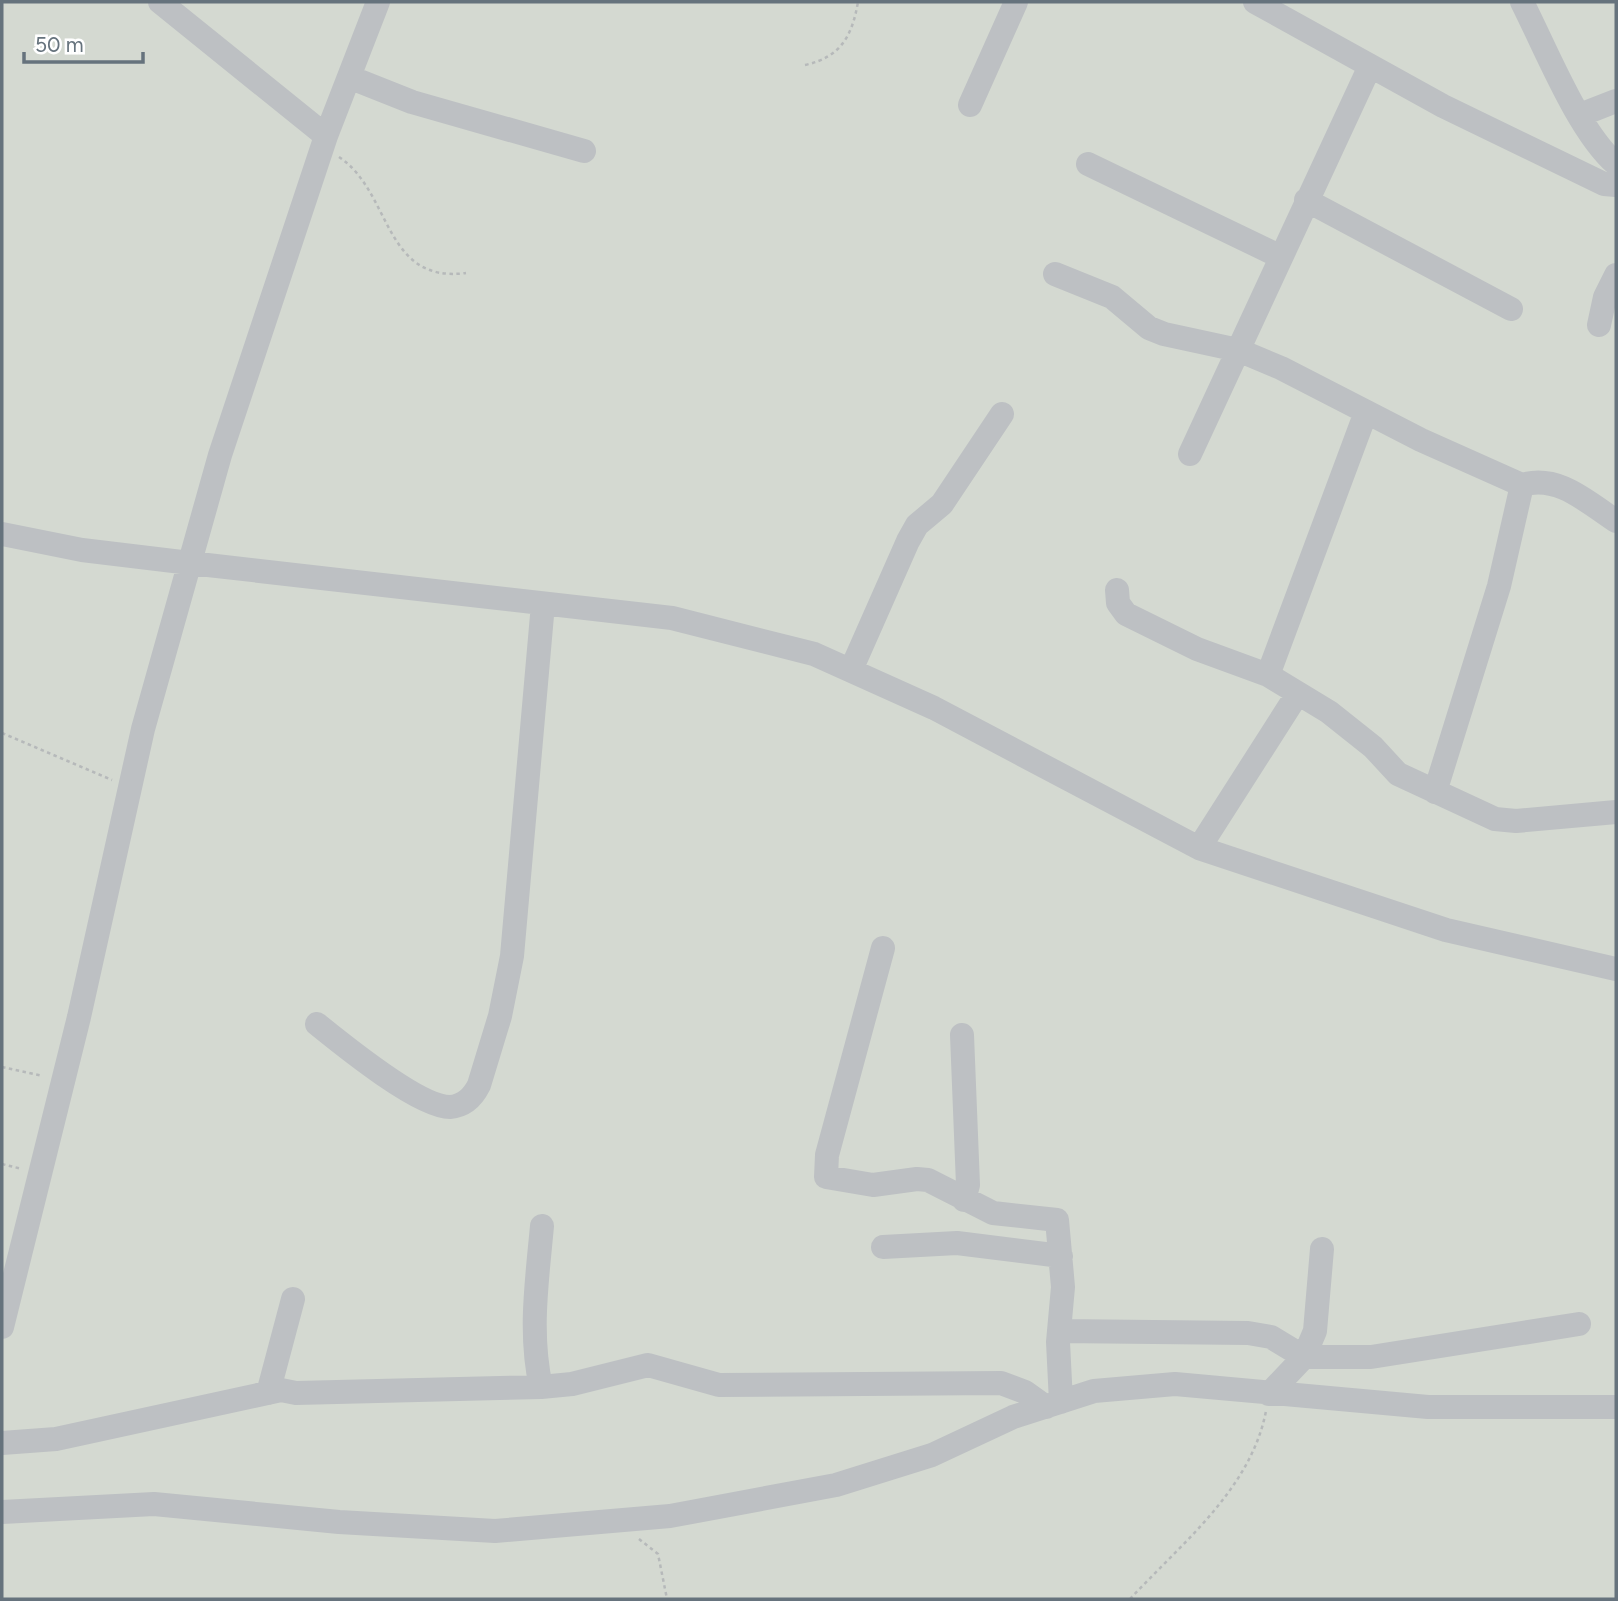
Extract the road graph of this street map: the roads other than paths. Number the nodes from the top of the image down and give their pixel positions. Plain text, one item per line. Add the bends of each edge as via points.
1 (160, 2) edge
2 (378, 2) edge
3 (1016, 2) edge
4 (1255, 2) edge
5 (1522, 2) edge
6 (1370, 66) junction
7 (349, 77) junction
8 (1616, 101) edge
9 (970, 105) dead end
10 (1580, 115) junction
11 (1616, 121) edge
12 (325, 141) junction
13 (584, 151) dead end
14 (1088, 164) dead end
15 (1616, 164) edge
16 (1616, 185) edge
17 (1306, 200) junction
18 (1279, 256) junction
19 (1055, 274) dead end
20 (1616, 275) edge
21 (1511, 309) dead end
22 (1599, 325) dead end
23 (1238, 350) junction
24 (1366, 412) junction
25 (1002, 414) dead end
26 (1190, 454) dead end
27 (1522, 485) junction
28 (1616, 522) edge
29 (2, 534) edge
30 (190, 563) junction
31 (1117, 590) dead end
32 (542, 604) junction
33 (851, 670) junction
34 (1268, 675) junction
35 (1297, 693) junction
36 (1435, 792) junction
37 (1616, 812) edge
38 (1199, 848) junction
39 (883, 948) dead end
40 (1616, 969) edge
41 (317, 1024) dead end
42 (962, 1035) dead end
43 (964, 1200) junction
44 (542, 1226) dead end
45 (883, 1247) dead end
46 (1322, 1249) dead end
47 (1061, 1256) junction
48 (293, 1299) dead end
49 (1579, 1324) dead end
50 (2, 1327) edge
51 (1058, 1343) junction
52 (1298, 1362) junction
53 (541, 1387) junction
54 (268, 1393) junction
55 (1269, 1394) junction
56 (1053, 1404) junction
57 (1616, 1407) edge
58 (2, 1443) edge
59 (2, 1512) edge

1 - 12 street
2 - 7 street
3 - 9 street
4 - 6 street
5 - 10 street
6 - 16 street via 1604,184
6 - 17 street
7 - 12 street
7 - 13 street via 412,102
8 - 10 street
10 - 11 street
10 - 15 street via 1602,152
12 - 30 street via 220,455
14 - 18 street
17 - 18 street
17 - 21 street
18 - 23 street
19 - 23 street via 1112,297 1149,328
20 - 22 street
23 - 24 street
23 - 26 street
24 - 27 street
24 - 34 street
25 - 33 street via 942,504 917,526 908,541
27 - 28 street via 1546,481 1564,487
27 - 36 street via 1499,586
29 - 30 street via 82,550
30 - 32 street
30 - 50 street via 130,788
31 - 34 street via 1118,603 1126,614 1197,649
32 - 33 street via 672,618 814,653
32 - 41 street via 512,956 479,1085 458,1106 438,1105 370,1066
33 - 38 street via 934,708
34 - 35 street
35 - 36 street via 1373,747 1398,774
35 - 38 street
36 - 37 street via 1495,819
38 - 40 street via 1446,930
39 - 43 street via 827,1155 826,1177 873,1185 928,1180
42 - 43 street via 968,1185
43 - 47 street via 993,1213 1057,1220
44 - 53 street via 533,1326
45 - 47 street via 957,1243
46 - 52 street via 1315,1331
47 - 51 street
48 - 54 street
49 - 52 street via 1371,1357
51 - 52 street via 1248,1333 1271,1338
51 - 56 street
52 - 55 street
53 - 54 street
53 - 56 street via 648,1365 719,1385 975,1381 1013,1387
54 - 58 street via 56,1439
55 - 56 street via 1175,1384 1094,1391
55 - 57 street via 1428,1407
56 - 59 street via 932,1455 836,1485 586,1532 339,1522 154,1504

